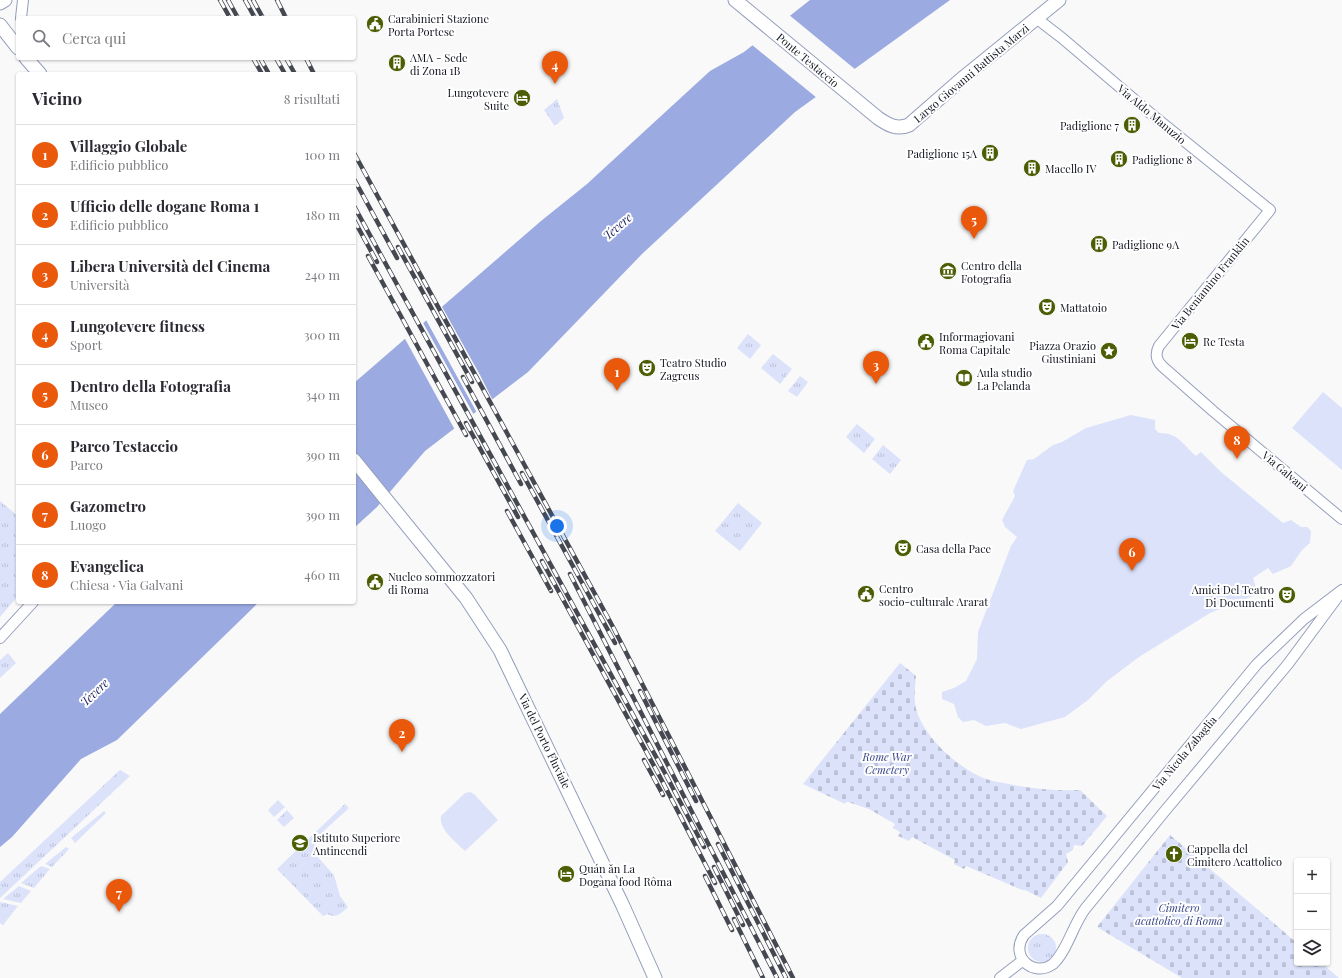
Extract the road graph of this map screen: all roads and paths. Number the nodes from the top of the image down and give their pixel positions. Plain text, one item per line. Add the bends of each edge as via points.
1 (5, 0) edge
2 (23, 0) edge
3 (735, 0) edge
4 (1059, 0) edge
5 (0, 3) edge
6 (21, 16) edge
7 (1036, 18) junction
8 (0, 25) edge
9 (16, 45) edge
10 (28, 60) edge
11 (38, 72) edge
12 (864, 107) joint
13 (1270, 210) joint
14 (1157, 359) joint
15 (356, 462) edge
16 (1342, 519) edge
17 (1342, 590) edge
18 (31, 604) edge
19 (0, 638) edge
20 (1022, 961) junction
21 (655, 978) edge
22 (1000, 978) edge

1 - 5 main road
2 - 6 street
3 - 12 main road, Ponte Testaccio
4 - 7 main road, Largo Giovanni Battista Marzi
7 - 12 main road, Largo Giovanni Battista Marzi via 909,125 894,127
7 - 13 street, Via Aldo Manuzio
8 - 9 main road
10 - 11 main road
13 - 14 street, Via Beniamino Franklin via 1159,346
14 - 16 street, Via Galvani via 1207,406
15 - 21 main road, Via del Porto Fluviale via 466,598 500,650 620,899
17 - 20 street, Via Nicola Zabaglia via 1304,619 1257,664 1057,906 1027,932 1020,941
17 - 20 street, Via Nicola Zabaglia via 1288,664 1085,909 1059,957 1049,967 1041,969 1027,966
18 - 19 street
20 - 22 street

